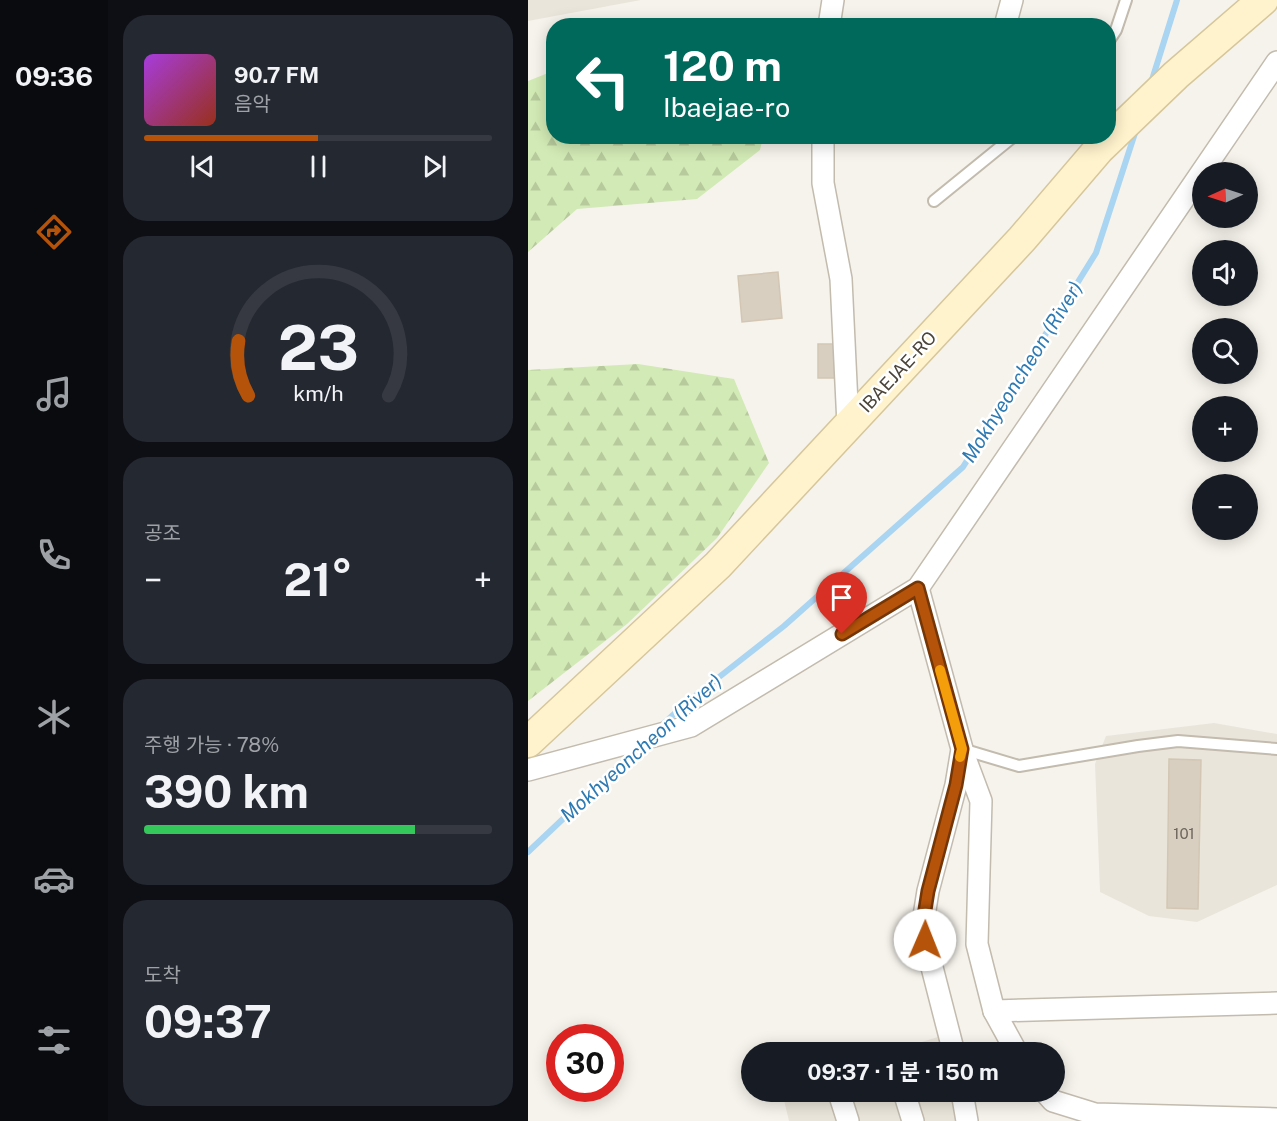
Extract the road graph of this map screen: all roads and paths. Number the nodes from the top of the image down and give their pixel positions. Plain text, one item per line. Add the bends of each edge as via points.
1 (832, 0) edge
2 (1012, 0) edge
3 (1126, 0) edge
4 (1263, 0) edge
5 (830, 18) edge
6 (1007, 18) edge
7 (1116, 30) edge
8 (1277, 62) edge
9 (1116, 133) edge
10 (823, 144) edge
11 (1004, 144) edge
12 (1104, 144) edge
13 (934, 201) dead end
14 (848, 425) junction
15 (918, 588) junction
16 (528, 742) edge
17 (962, 749) junction
18 (1277, 749) edge
19 (528, 770) edge
20 (1277, 1003) edge
21 (994, 1011) junction
22 (951, 1042) edge
23 (1011, 1042) edge
24 (842, 1102) edge
25 (907, 1102) edge
26 (964, 1102) edge
27 (1056, 1102) edge
28 (1277, 1119) edge
29 (848, 1121) edge
30 (913, 1121) edge
31 (967, 1121) edge

1 - 5 street
2 - 6 street
3 - 7 lane
4 - 9 main road, IBAEJAE-RO
8 - 15 street
10 - 14 street via 822,183 841,279
11 - 13 lane
12 - 14 main road, IBAEJAE-RO via 1022,239
14 - 16 main road, IBAEJAE-RO via 718,565
15 - 17 street
15 - 19 street via 691,726
17 - 18 lane via 1019,766 1178,741
17 - 21 street via 981,801 977,944
17 - 22 street via 924,916 925,940
20 - 21 street
21 - 23 street
24 - 29 street
25 - 30 street
26 - 31 street
27 - 28 street via 1095,1114

